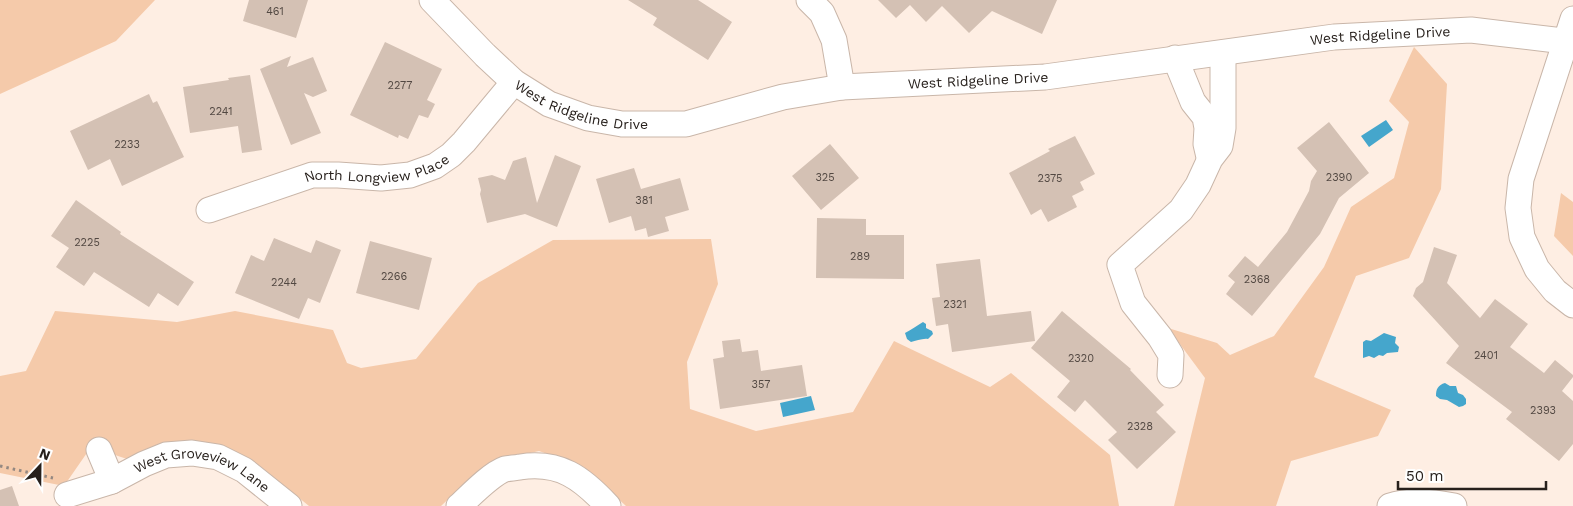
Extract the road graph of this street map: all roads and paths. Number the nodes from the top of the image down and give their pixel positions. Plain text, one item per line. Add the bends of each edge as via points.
1 (432, 0) edge
2 (809, 0) edge
3 (1571, 34) edge
4 (1223, 53) junction
5 (1175, 58) junction
6 (514, 82) junction
7 (842, 87) junction
8 (1211, 106) junction
9 (209, 210) dead end
10 (1573, 305) edge
11 (1170, 375) dead end
12 (98, 450) dead end
13 (0, 466) edge
14 (112, 481) junction
15 (62, 487) joint
16 (289, 506) edge
17 (460, 506) edge
18 (608, 506) edge
19 (1390, 506) edge
20 (1454, 506) edge

1 - 6 street, West Ridgeline Drive
2 - 7 street via 822,14 834,40
3 - 4 street, West Ridgeline Drive via 1470,30 1334,37
3 - 10 street via 1521,179 1518,208 1522,237 1537,269
4 - 5 street, West Ridgeline Drive
4 - 8 street
5 - 7 street, West Ridgeline Drive via 1045,77
5 - 8 street via 1193,102
6 - 7 street, West Ridgeline Drive via 550,104 588,118 622,124 686,124 783,97
6 - 9 street, North Longview Place via 464,142 435,166 410,175 381,178 312,176
8 - 11 street via 1224,128 1220,146 1198,185 1181,210 1120,265 1133,303 1171,355
12 - 14 street, West Groveview Lane
13 - 15 path
14 - 15 street, West Groveview Lane
14 - 16 street, West Groveview Lane via 166,455 192,453 218,457 244,470
17 - 18 street via 504,470 533,465 552,466 572,474
19 - 20 street via 1429,501

